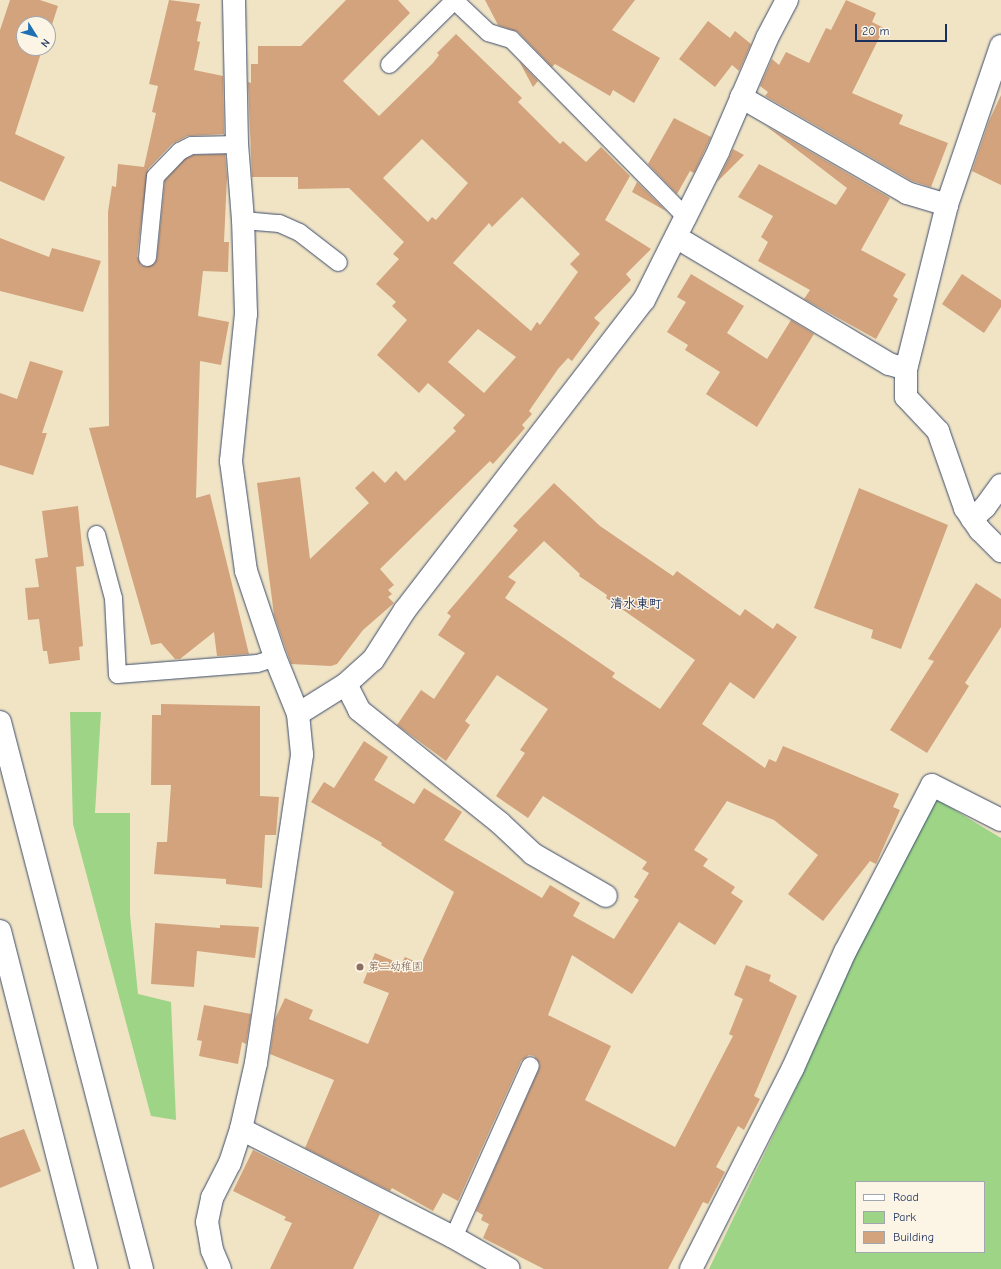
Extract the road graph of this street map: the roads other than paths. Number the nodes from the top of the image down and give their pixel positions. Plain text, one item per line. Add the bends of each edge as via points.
1 (234, 0) edge
2 (786, 0) edge
3 (1001, 46) edge
4 (389, 64) dead end
5 (741, 97) junction
6 (237, 144) junction
7 (947, 205) junction
8 (687, 218) junction
9 (243, 220) junction
10 (676, 237) junction
11 (148, 257) dead end
12 (338, 262) dead end
13 (906, 369) junction
14 (1001, 485) edge
15 (972, 519) junction
16 (96, 534) dead end
17 (1001, 551) edge
18 (275, 657) junction
19 (346, 684) junction
20 (298, 714) junction
21 (0, 722) edge
22 (1001, 820) edge
23 (606, 896) dead end
24 (0, 931) edge
25 (530, 1065) dead end
26 (241, 1129) junction
27 (453, 1237) junction
28 (86, 1269) edge
29 (142, 1269) edge
30 (220, 1269) edge
31 (508, 1269) edge
32 (691, 1269) edge

1 - 6 street
2 - 5 street
3 - 7 street
4 - 8 lane via 454,0 488,32 511,39
5 - 7 street via 908,193
5 - 8 street
6 - 9 street
6 - 11 lane via 191,145 179,151 155,176
7 - 13 street
8 - 10 street
9 - 12 lane via 279,223 299,232
9 - 18 street via 246,314 231,461 246,571
10 - 13 street via 889,364
10 - 19 street via 644,300 405,610 373,660
13 - 15 street via 906,397 938,431 965,508
14 - 15 street via 985,507
15 - 17 street
16 - 18 lane via 113,598 117,674 258,663
18 - 20 street
19 - 20 street
19 - 23 street via 359,710 500,822 533,854
20 - 26 street via 302,754 256,1063
21 - 29 street
22 - 32 street via 932,785 845,952 793,1068
24 - 28 street
25 - 27 lane
26 - 27 street
26 - 30 street via 230,1162 212,1198 207,1222 212,1250
27 - 31 street

